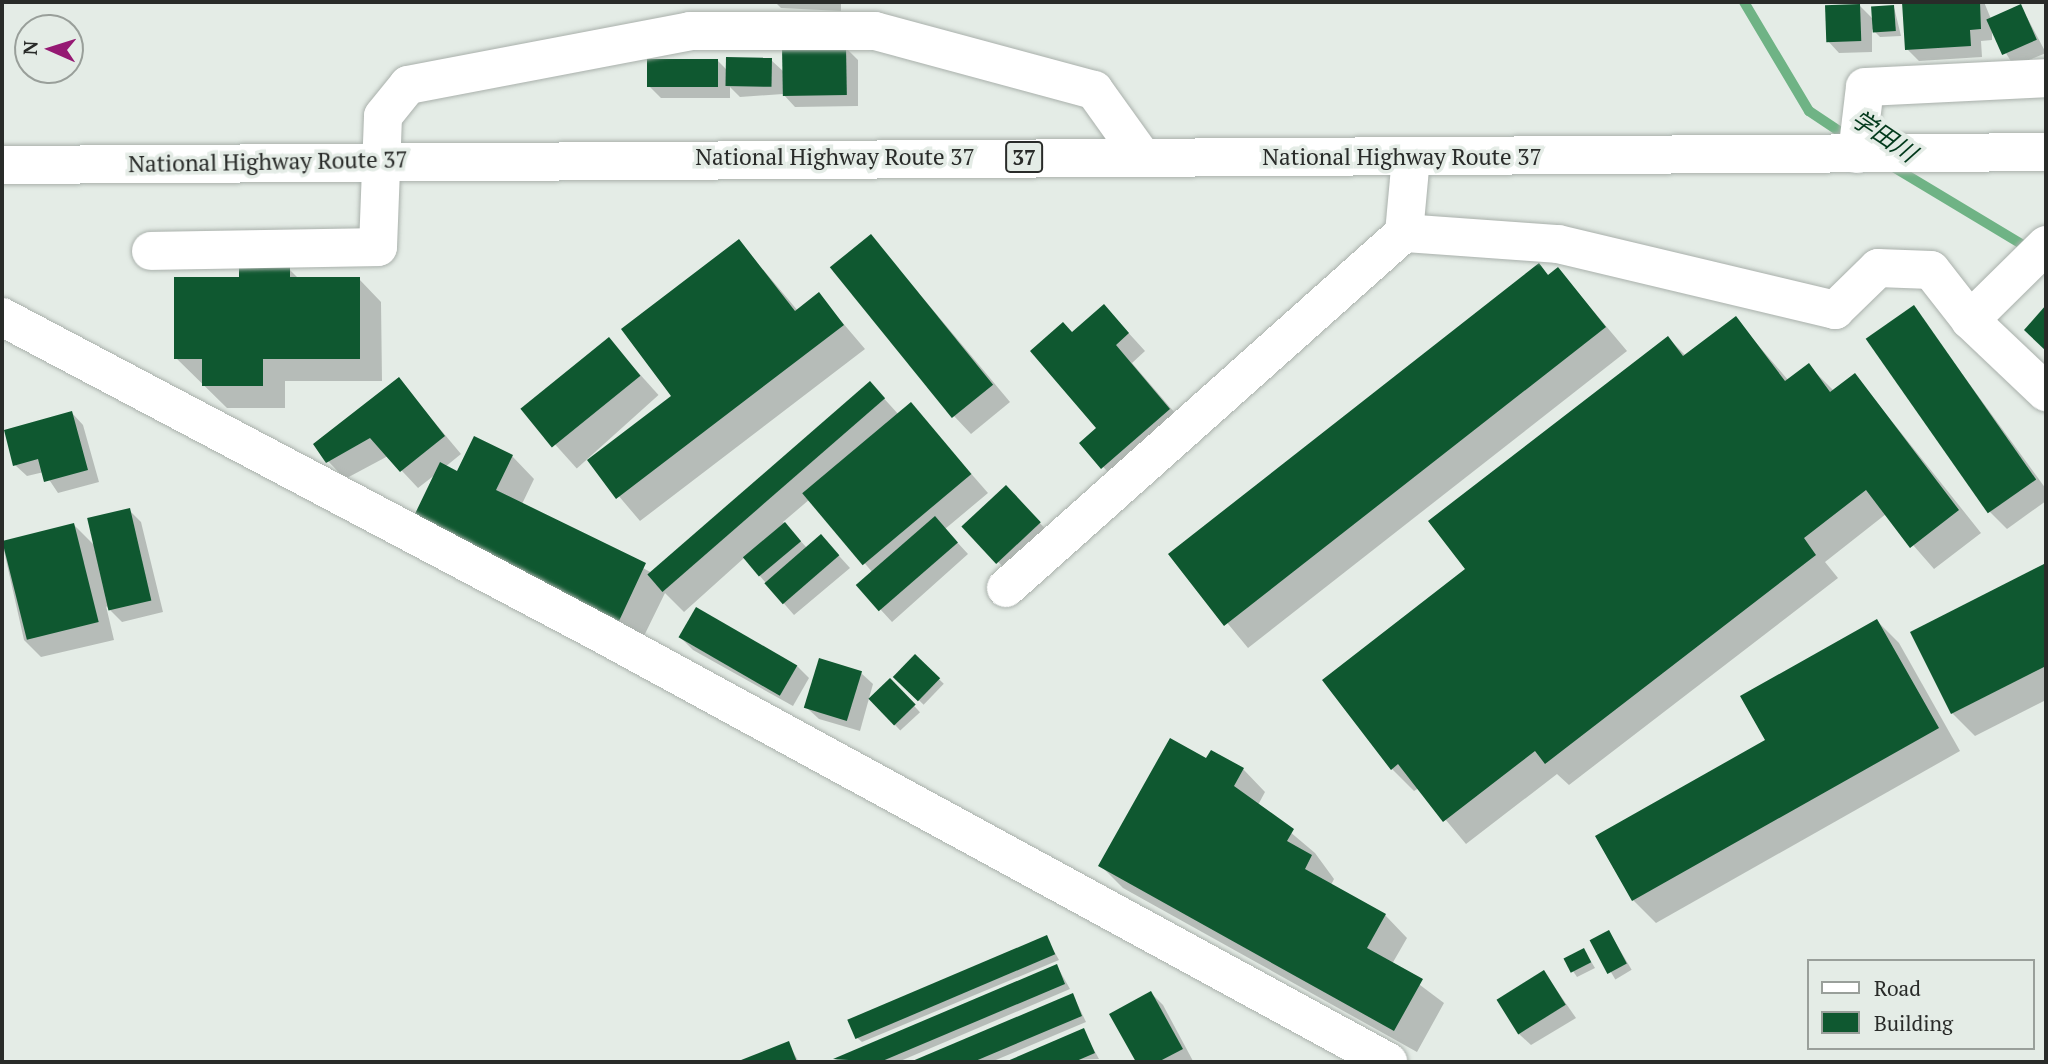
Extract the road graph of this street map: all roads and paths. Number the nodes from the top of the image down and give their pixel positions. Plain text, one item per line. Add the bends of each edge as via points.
1 (2046, 78) edge
2 (2046, 152) edge
3 (1857, 154) junction
4 (1142, 157) junction
5 (1412, 158) junction
6 (382, 161) junction
7 (2, 166) edge
8 (1404, 233) junction
9 (2046, 245) edge
10 (151, 251) dead end
11 (2, 317) edge
12 (1970, 320) junction
13 (2046, 392) edge
14 (1006, 588) dead end
15 (1388, 1062) edge

1 - 3 main road via 1866,86
2 - 3 main road, National Highway Route 37 / 37
3 - 5 main road, National Highway Route 37 / 37
4 - 5 main road, National Highway Route 37 / 37
4 - 6 main road, National Highway Route 37 / 37
4 - 6 main road via 1094,90 875,31 690,31 408,85 383,116
5 - 8 main road
6 - 7 main road, National Highway Route 37 / 37
6 - 10 main road via 378,247
8 - 12 main road via 1558,244 1835,310 1878,268 1931,270
8 - 14 main road
9 - 12 main road
11 - 15 main road via 604,635
12 - 13 main road

